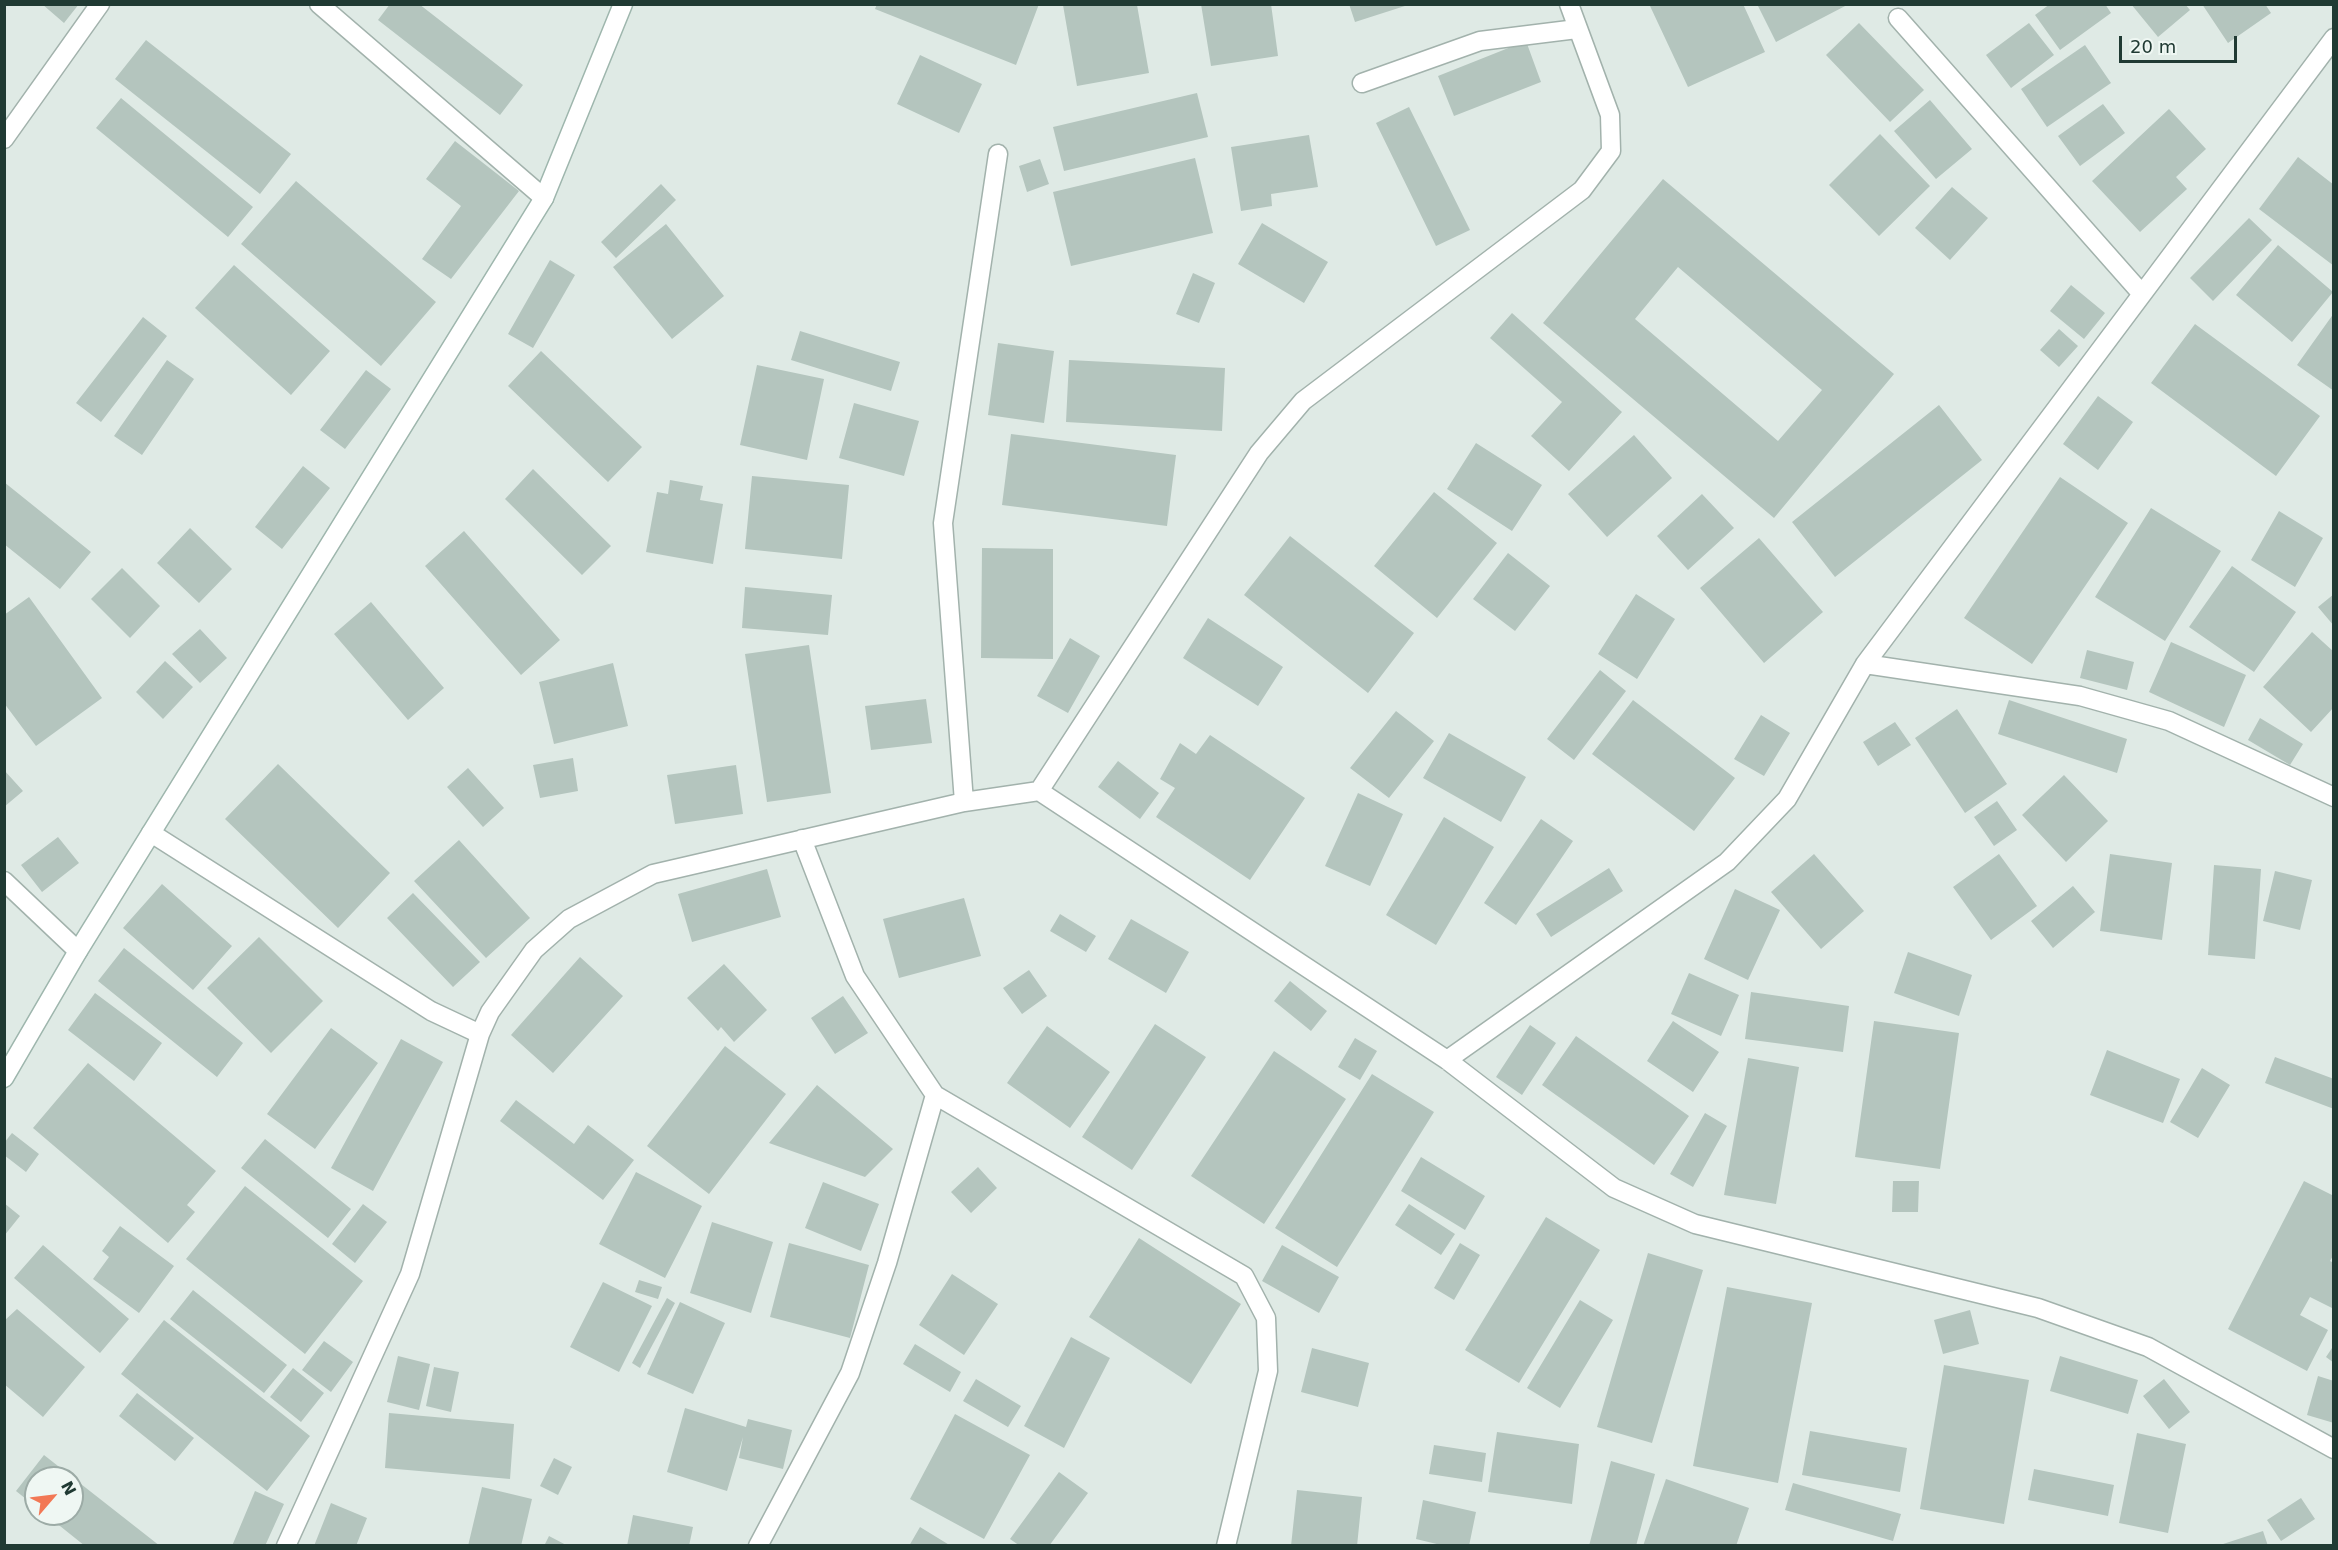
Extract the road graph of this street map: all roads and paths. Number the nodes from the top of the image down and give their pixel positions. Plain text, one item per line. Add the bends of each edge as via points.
1 (100, 4) edge
2 (319, 4) edge
3 (623, 4) edge
4 (1569, 4) edge
5 (1898, 18) dead end
6 (1577, 29) junction
7 (2334, 38) edge
8 (1362, 83) dead end
9 (4, 139) edge
10 (998, 154) dead end
11 (544, 198) junction
12 (2142, 294) junction
13 (1865, 664) junction
14 (1040, 791) junction
15 (2334, 797) edge
16 (964, 802) junction
17 (151, 833) junction
18 (802, 839) junction
19 (4, 881) edge
20 (78, 951) junction
21 (480, 1034) junction
22 (1447, 1060) junction
23 (4, 1078) edge
24 (935, 1095) junction
25 (2334, 1449) edge
26 (286, 1545) edge
27 (759, 1545) edge
28 (1226, 1545) edge

1 - 9 street
2 - 11 street
3 - 11 street
4 - 6 street
5 - 12 street
6 - 8 street via 1480,41
6 - 14 street via 1610,115 1611,151 1582,190 1303,401 1259,453
7 - 12 street
10 - 16 street via 943,523
11 - 17 street
12 - 13 street
13 - 15 street via 2080,696 2169,721
13 - 22 street via 1787,799 1727,862
14 - 16 street
14 - 22 street
16 - 18 street
17 - 20 street
17 - 21 street via 430,1011
18 - 21 street via 652,874 569,919 534,950 489,1012
18 - 24 street via 855,976
19 - 20 street
20 - 23 street
21 - 26 street via 410,1274
22 - 25 street via 1614,1188 1695,1224 2038,1308 2148,1347
24 - 27 street via 887,1263 850,1373
24 - 28 street via 1244,1276 1266,1318 1268,1371

